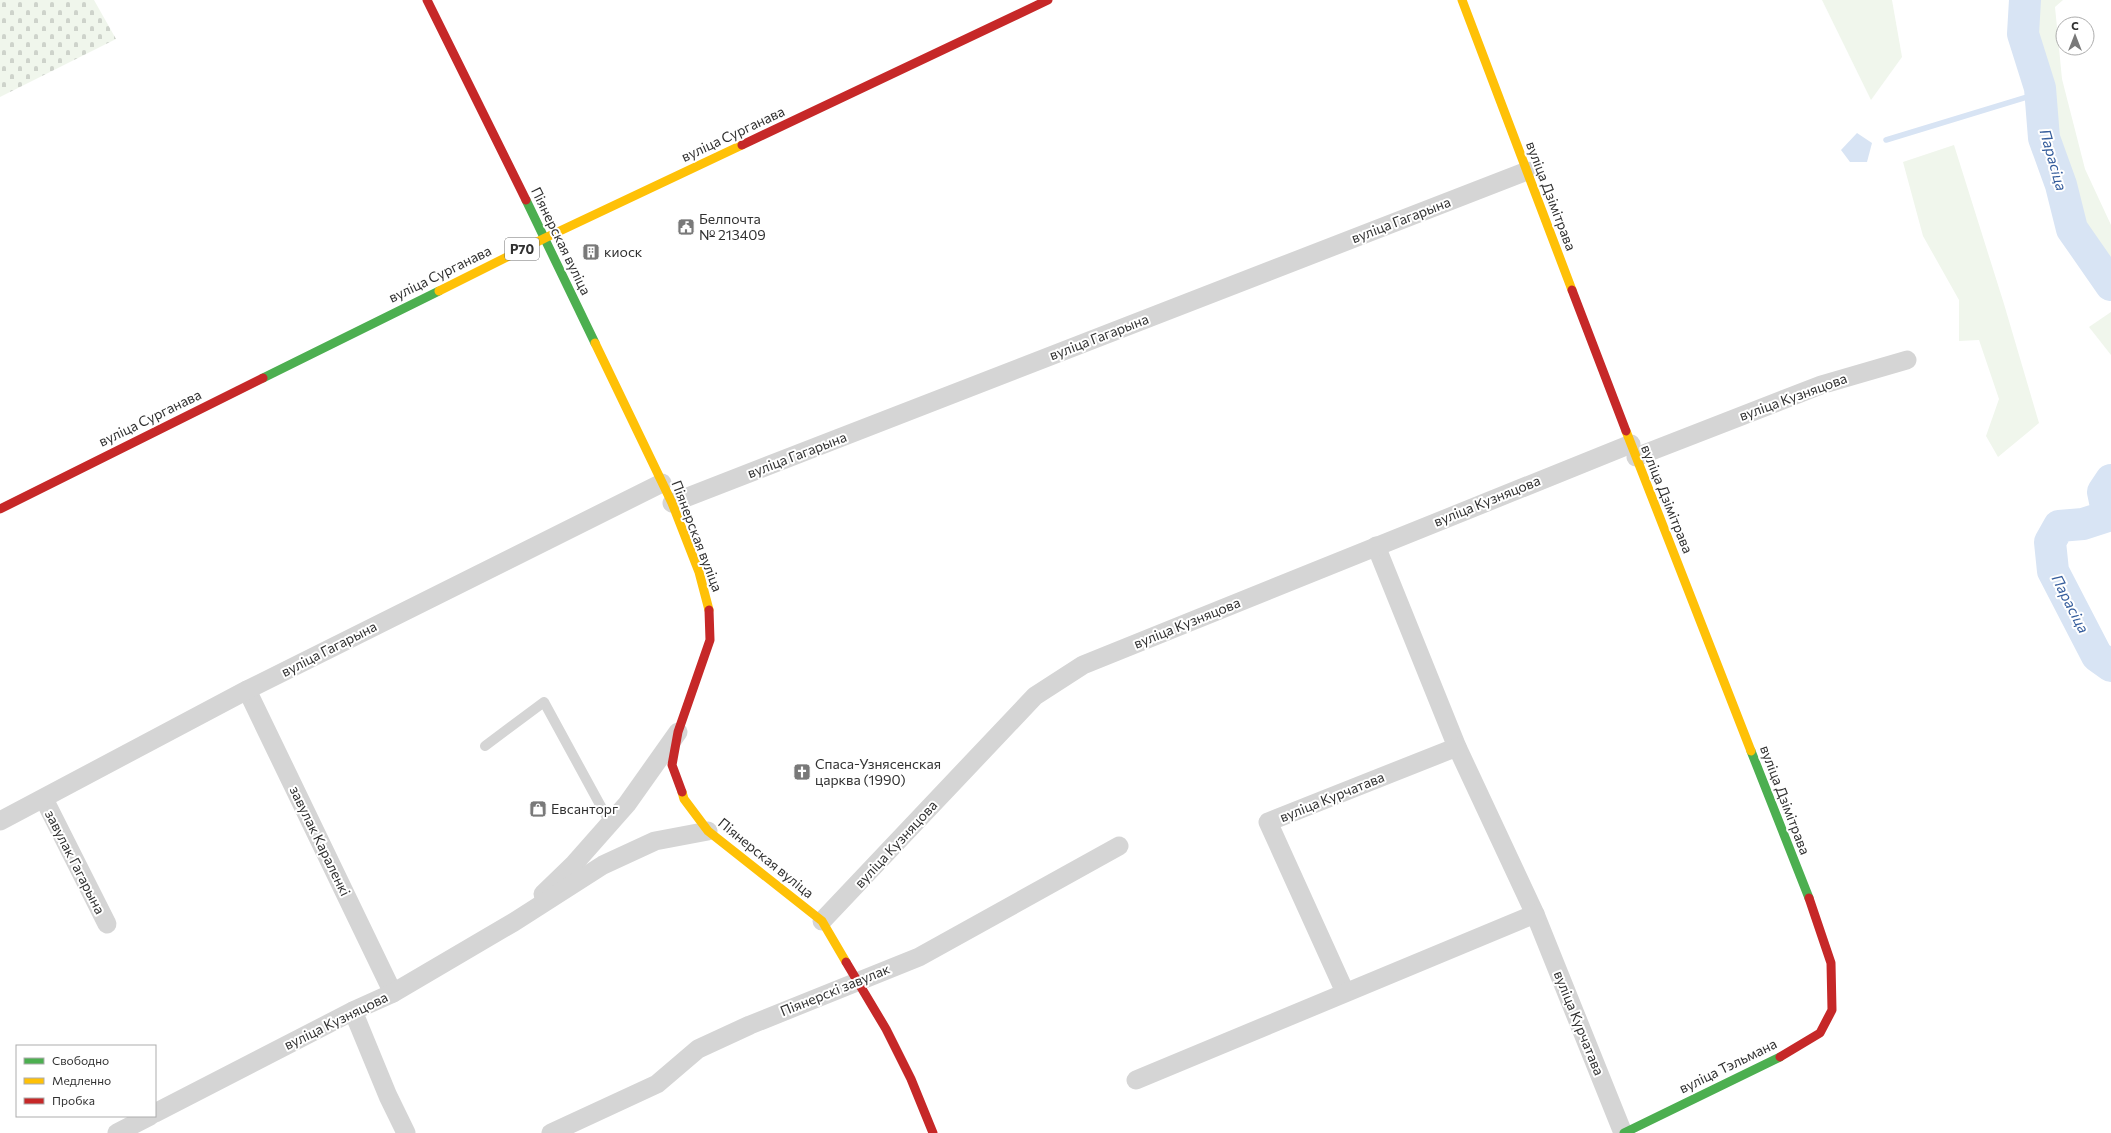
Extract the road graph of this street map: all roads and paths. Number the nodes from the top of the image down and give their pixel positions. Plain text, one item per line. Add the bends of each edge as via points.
1 (427, 0) edge
2 (1048, 0) edge
3 (1462, 0) edge
4 (1527, 171) junction
5 (545, 238) junction
6 (1907, 360) dead end
7 (1633, 450) junction
8 (662, 482) junction
9 (672, 504) junction
10 (0, 509) edge
11 (1376, 546) junction
12 (247, 690) junction
13 (678, 732) junction
14 (485, 746) dead end
15 (1457, 747) junction
16 (44, 799) junction
17 (0, 821) edge
18 (610, 823) junction
19 (708, 832) junction
20 (1119, 846) dead end
21 (1535, 914) junction
22 (822, 921) junction
23 (514, 922) junction
24 (107, 924) dead end
25 (858, 981) junction
26 (1345, 992) junction
27 (393, 993) junction
28 (1832, 1010) joint
29 (353, 1011) junction
30 (1136, 1080) dead end
31 (156, 1112) edge
32 (148, 1117) edge
33 (117, 1133) edge
34 (406, 1133) edge
35 (551, 1133) edge
36 (933, 1133) edge
37 (1623, 1133) edge

1 - 5 street, Піянерская вуліца
2 - 5 street, вуліца Сурганава / Р70
3 - 4 street, вуліца Дзімітрава
4 - 7 street, вуліца Дзімітрава
4 - 9 street, вуліца Гагарына
5 - 8 street, Піянерская вуліца
5 - 10 street, вуліца Сурганава / Р70
6 - 7 street, вуліца Кузняцова via 1822,385
7 - 11 street, вуліца Кузняцова
7 - 28 street, вуліца Дзімітрава via 1814,912 1831,963
8 - 9 street, Піянерская вуліца
8 - 12 street, вуліца Гагарына
9 - 13 street, Піянерская вуліца via 699,572 709,606 710,640
11 - 15 street, вуліца Курчатава
11 - 22 street, вуліца Кузняцова via 1083,665 1035,696
12 - 16 street, вуліца Гагарына
12 - 27 street, завулак Караленкі
13 - 18 street, вуліца Кузняцова via 627,804
13 - 19 street, Піянерская вуліца via 672,765 684,799
14 - 18 lane via 544,702
15 - 21 street, вуліца Курчатава
15 - 26 street, вуліца Курчатава via 1268,822
16 - 17 street, вуліца Гагарына
16 - 24 street, завулак Гагарына
18 - 23 street, вуліца Кузняцова via 574,864
19 - 22 street, Піянерская вуліца
19 - 23 street, вуліца Кузняцова via 655,841 603,865
20 - 25 street, Піянерскі завулак via 919,956
21 - 26 street
21 - 37 street, вуліца Курчатава
22 - 25 street, Піянерская вуліца
23 - 27 street, вуліца Кузняцова
25 - 35 street, Піянерскі завулак via 698,1049 657,1084
25 - 36 street, Піянерская вуліца via 912,1079
26 - 30 street
27 - 29 street, вуліца Кузняцова
28 - 37 street, вуліца Тэльмана via 1820,1033 1788,1053
29 - 31 street, вуліца Кузняцова
29 - 34 street
32 - 33 street

